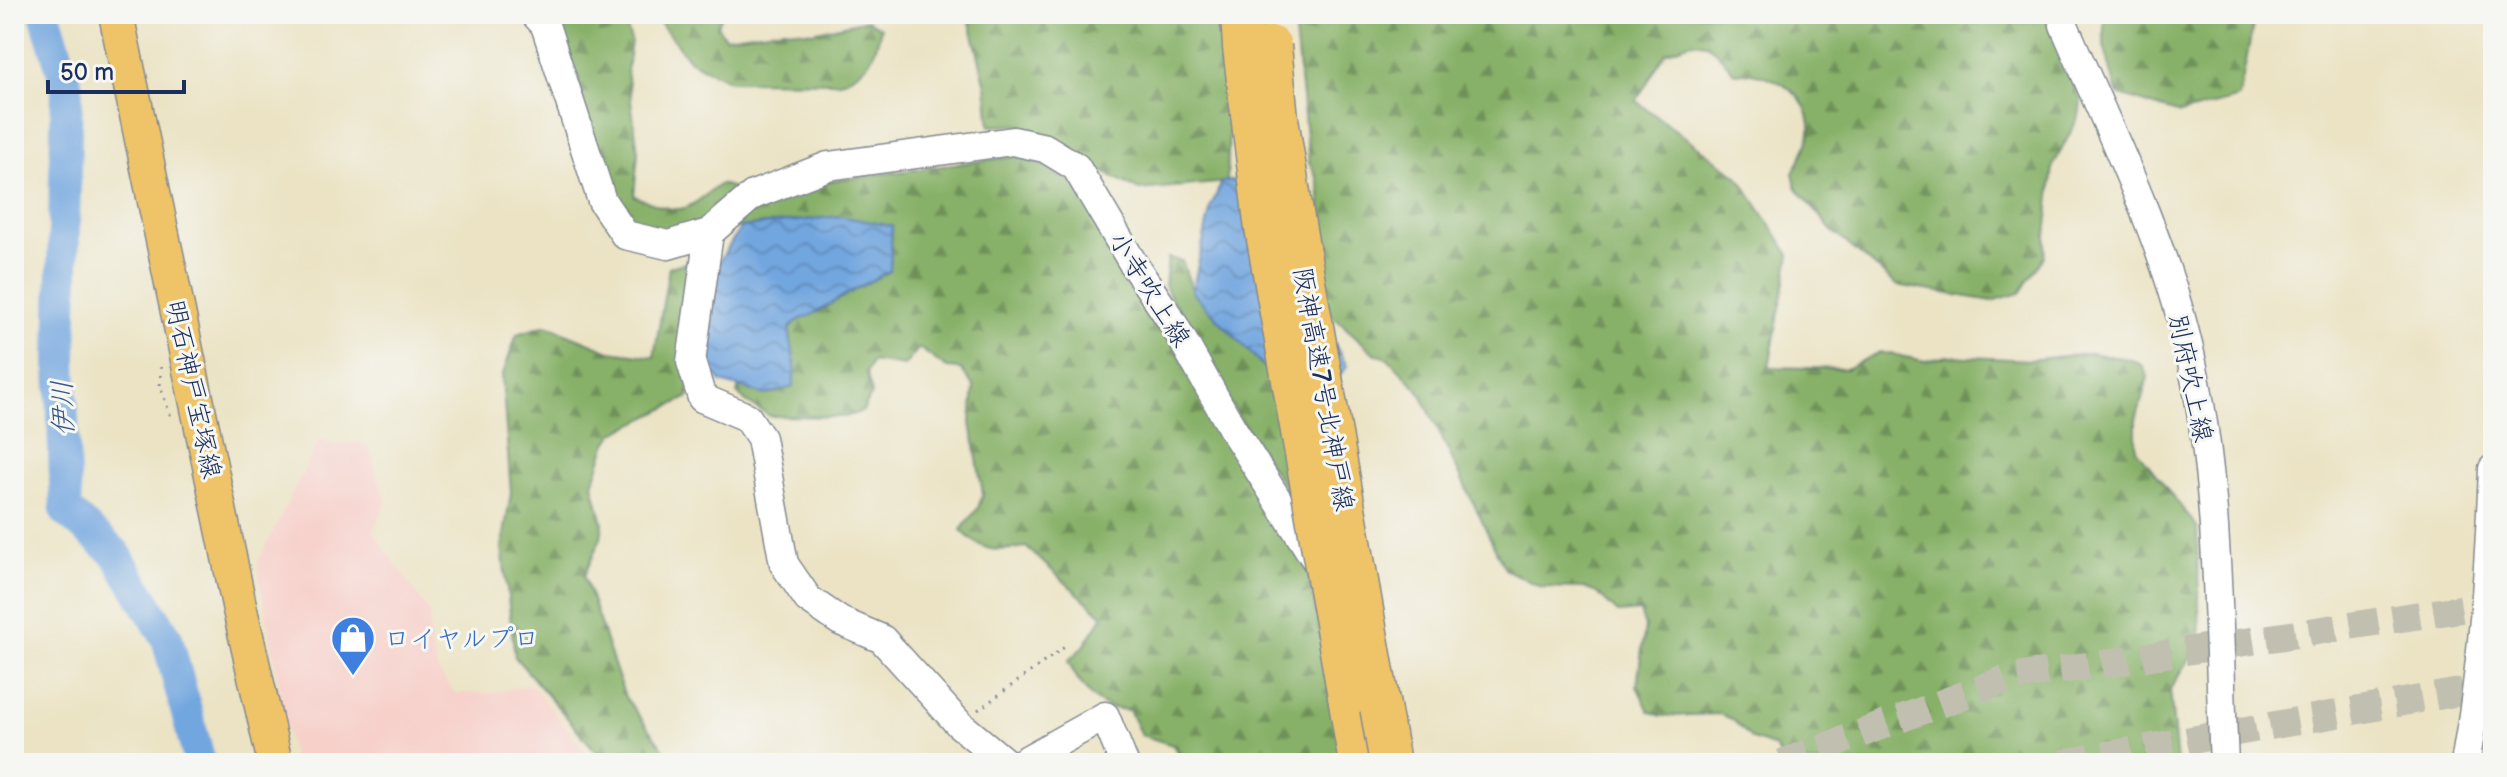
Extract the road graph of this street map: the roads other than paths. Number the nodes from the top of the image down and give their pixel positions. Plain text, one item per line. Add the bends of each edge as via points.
1 (116, 14) edge
2 (535, 14) edge
3 (2063, 14) edge
4 (1256, 30) edge
5 (709, 233) junction
6 (2493, 469) edge
7 (2491, 545) edge
8 (275, 763) edge
9 (1006, 763) edge
10 (1021, 763) edge
11 (1124, 763) edge
12 (1359, 763) edge
13 (1393, 763) edge
14 (2224, 763) edge
15 (2465, 763) edge

1 - 8 main road, 明石神戸宝塚線
2 - 5 street, 小寺吹上線 via 545,25 602,201 625,235 668,245
3 - 14 street, 別府吹上線 via 2161,254 2185,330 2211,472
4 - 12 highway, 阪神高速7号北神戸線, bridge via 1266,237
4 - 13 highway, 阪神高速7号北神戸線, bridge via 1278,119
5 - 9 street via 691,362 702,398 747,417 761,438 784,564 808,599 840,621 882,639 959,724
5 - 13 street, 小寺吹上線 via 753,195 828,166 1013,141 1045,148 1076,167 1332,587
6 - 7 street
7 - 15 street
10 - 11 street via 1105,716

